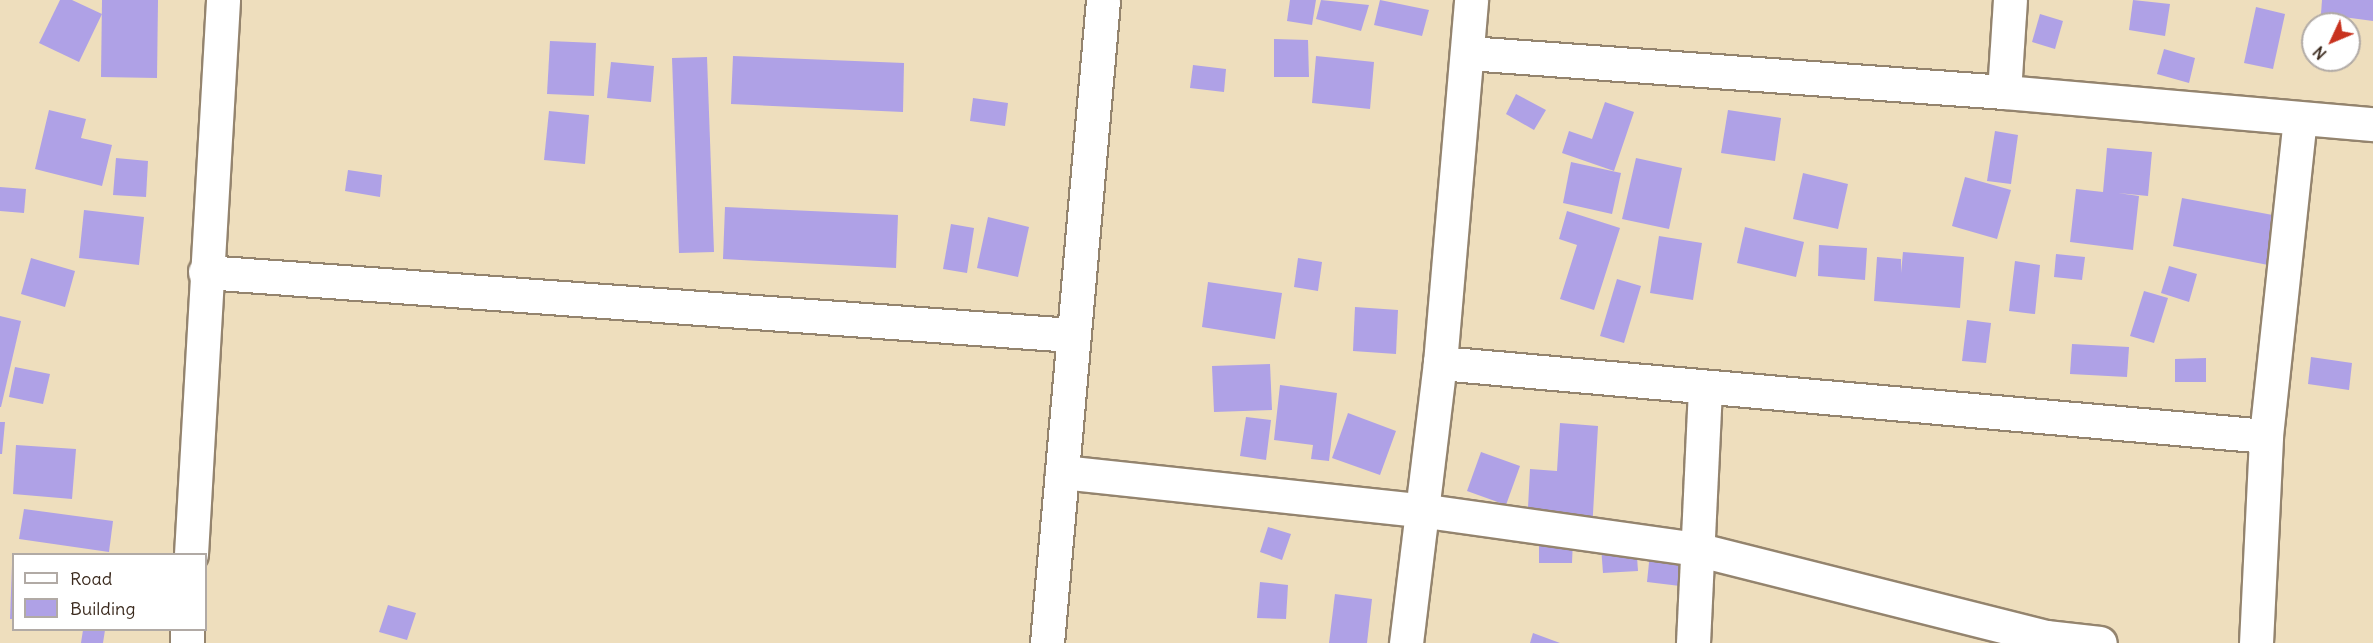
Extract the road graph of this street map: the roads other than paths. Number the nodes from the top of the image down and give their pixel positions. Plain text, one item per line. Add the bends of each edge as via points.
1 (223, 0) edge
2 (1102, 0) edge
3 (1471, 0) edge
4 (2010, 0) edge
5 (1468, 53) junction
6 (2004, 92) junction
7 (2300, 119) junction
8 (2373, 124) edge
9 (206, 272) junction
10 (1072, 335) junction
11 (1440, 363) junction
12 (1705, 388) junction
13 (2266, 436) junction
14 (1062, 472) junction
15 (1419, 510) junction
16 (1696, 549) junction
17 (191, 553) edge
18 (1047, 643) edge
19 (1406, 643) edge
20 (1693, 643) edge
21 (2100, 643) edge
22 (2256, 643) edge

1 - 9 street
2 - 10 street
3 - 5 street
4 - 6 street
5 - 6 street
5 - 11 street
6 - 7 street
7 - 8 street
7 - 13 street
9 - 10 street
9 - 17 street
10 - 14 street
11 - 12 street
11 - 15 street
12 - 13 street
12 - 16 street
13 - 22 street
14 - 15 street
14 - 18 street
15 - 16 street
15 - 19 street
16 - 20 street
16 - 21 street via 2046,637

